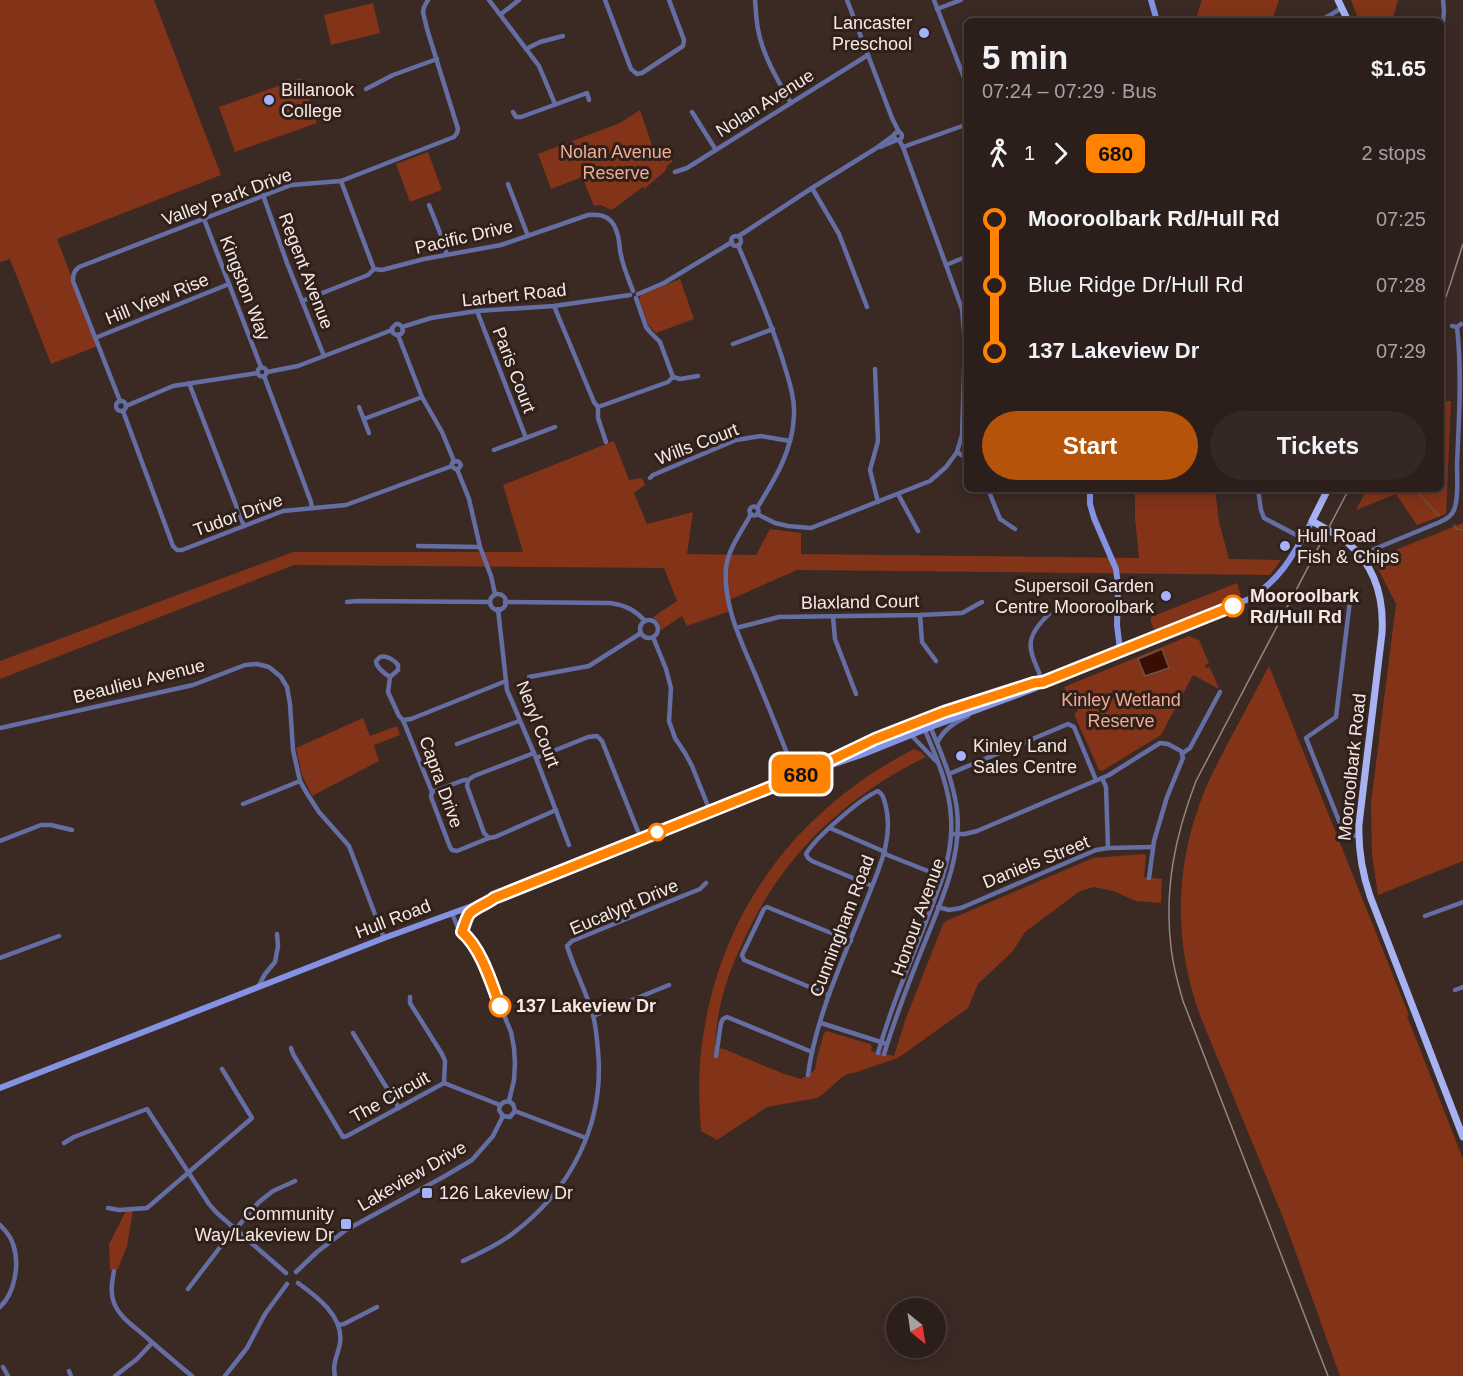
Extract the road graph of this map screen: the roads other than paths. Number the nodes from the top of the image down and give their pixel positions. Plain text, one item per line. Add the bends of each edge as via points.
1 (428, 0) edge
2 (489, 0) edge
3 (519, 0) edge
4 (605, 0) edge
5 (669, 0) edge
6 (755, 0) edge
7 (847, 0) edge
8 (934, 0) edge
9 (962, 0) edge
10 (1151, 0) edge
11 (1338, 0) edge
12 (1443, 0) edge
13 (1342, 8) junction
14 (937, 9) junction
15 (501, 14) junction
16 (1156, 18) edge
17 (1325, 18) edge
18 (1347, 18) edge
19 (1443, 18) edge
20 (563, 36) dead end
21 (526, 49) junction
22 (868, 55) junction
23 (437, 59) junction
24 (964, 78) edge
25 (366, 89) dead end
26 (589, 100) dead end
27 (791, 103) junction
28 (555, 104) junction
29 (513, 112) dead end
30 (692, 112) dead end
31 (964, 125) edge
32 (898, 136) junction
33 (903, 147) junction
34 (716, 150) junction
35 (675, 172) dead end
36 (341, 180) junction
37 (508, 184) dead end
38 (812, 188) junction
39 (263, 195) junction
40 (429, 205) dead end
41 (204, 219) junction
42 (528, 236) junction
43 (739, 236) junction
44 (732, 242) junction
45 (738, 245) junction
46 (446, 254) junction
47 (964, 258) edge
48 (946, 265) junction
49 (374, 269) junction
50 (229, 284) junction
51 (634, 295) junction
52 (302, 301) junction
53 (554, 306) junction
54 (867, 307) dead end
55 (477, 312) junction
56 (1457, 325) dead end
57 (964, 326) edge
58 (402, 327) junction
59 (773, 329) junction
60 (392, 330) junction
61 (398, 335) junction
62 (95, 338) junction
63 (733, 344) dead end
64 (1461, 351) edge
65 (324, 356) junction
66 (261, 367) junction
67 (875, 369) dead end
68 (258, 373) junction
69 (265, 374) junction
70 (698, 376) dead end
71 (672, 377) junction
72 (189, 383) junction
73 (964, 389) edge
74 (422, 397) junction
75 (120, 401) junction
76 (359, 407) dead end
77 (598, 407) junction
78 (125, 409) junction
79 (364, 419) junction
80 (555, 427) dead end
81 (369, 433) dead end
82 (526, 438) junction
83 (790, 441) junction
84 (606, 442) dead end
85 (494, 450) dead end
86 (957, 452) junction
87 (964, 456) edge
88 (454, 466) junction
89 (1460, 477) edge
90 (650, 478) dead end
91 (989, 492) edge
92 (1090, 492) edge
93 (1258, 492) edge
94 (1326, 492) edge
95 (898, 494) junction
96 (878, 502) junction
97 (312, 508) junction
98 (755, 512) junction
99 (1312, 521) junction
100 (244, 526) junction
101 (1015, 529) dead end
102 (918, 531) dead end
103 (1302, 538) junction
104 (418, 546) dead end
105 (480, 547) junction
106 (1360, 555) junction
107 (1351, 592) dead end
108 (495, 594) junction
109 (347, 602) dead end
110 (490, 602) junction
111 (505, 602) junction
112 (982, 602) dead end
113 (498, 609) junction
114 (1049, 614) dead end
115 (920, 615) junction
116 (833, 617) junction
117 (645, 621) junction
118 (736, 628) junction
119 (641, 633) junction
120 (653, 637) junction
121 (1120, 650) junction
122 (936, 661) dead end
123 (390, 677) junction
124 (529, 677) dead end
125 (506, 681) junction
126 (1043, 682) junction
127 (1220, 692) dead end
128 (856, 694) dead end
129 (992, 705) junction
130 (403, 720) junction
131 (924, 720) junction
132 (519, 721) junction
133 (0, 729) edge
134 (928, 729) junction
135 (911, 735) junction
136 (937, 743) junction
137 (457, 744) dead end
138 (1183, 753) junction
139 (535, 755) junction
140 (938, 763) junction
141 (949, 774) junction
142 (796, 777) junction
143 (1099, 779) junction
144 (468, 780) junction
145 (300, 781) junction
146 (432, 792) junction
147 (243, 804) dead end
148 (556, 810) junction
149 (710, 811) junction
150 (830, 828) junction
151 (72, 830) dead end
152 (951, 834) junction
153 (958, 834) junction
154 (1358, 836) junction
155 (489, 838) junction
156 (640, 839) junction
157 (0, 841) edge
158 (569, 845) dead end
159 (1153, 847) junction
160 (1108, 848) junction
161 (885, 853) junction
162 (943, 877) junction
163 (1149, 878) dead end
164 (706, 883) dead end
165 (872, 886) junction
166 (494, 898) junction
167 (1463, 902) edge
168 (933, 904) junction
169 (939, 907) junction
170 (452, 913) junction
171 (1425, 916) dead end
172 (462, 932) junction
173 (277, 934) dead end
174 (58, 936) dead end
175 (384, 938) junction
176 (851, 941) junction
177 (0, 958) edge
178 (669, 985) dead end
179 (258, 987) junction
180 (1463, 987) edge
181 (1455, 990) dead end
182 (829, 995) junction
183 (410, 997) dead end
184 (593, 1016) junction
185 (821, 1023) junction
186 (353, 1033) dead end
187 (881, 1042) junction
188 (887, 1044) junction
189 (291, 1048) dead end
190 (812, 1052) junction
191 (878, 1053) dead end
192 (884, 1054) dead end
193 (716, 1056) dead end
194 (222, 1069) dead end
195 (808, 1075) dead end
196 (444, 1083) junction
197 (0, 1086) edge
198 (509, 1101) junction
199 (500, 1105) junction
200 (399, 1108) junction
201 (515, 1111) junction
202 (503, 1116) junction
203 (1463, 1137) edge
204 (586, 1138) junction
205 (64, 1143) dead end
206 (189, 1172) junction
207 (295, 1181) dead end
208 (108, 1208) dead end
209 (0, 1225) edge
210 (236, 1229) junction
211 (463, 1261) dead end
212 (114, 1271) dead end
213 (296, 1272) junction
214 (286, 1273) junction
215 (298, 1282) junction
216 (287, 1284) junction
217 (188, 1289) dead end
218 (377, 1307) dead end
219 (0, 1308) edge
220 (338, 1324) junction
221 (152, 1343) junction
222 (3, 1367) dead end
223 (8, 1376) edge
224 (115, 1376) edge
225 (192, 1376) edge
226 (225, 1376) edge
227 (335, 1376) edge

1 - 23 street via 423,12
2 - 15 street
3 - 15 street
4 - 5 street via 631,69 637,74 683,46
6 - 27 street via 761,42
7 - 22 street
8 - 14 street
9 - 14 street
10 - 16 main road
11 - 13 main road
12 - 19 street
13 - 17 street
13 - 18 main road
14 - 24 street
15 - 21 street
20 - 21 street
21 - 28 street via 543,72
22 - 27 street, Nolan Avenue
22 - 32 street
23 - 25 street
23 - 36 street, Valley Park Drive via 457,133
26 - 28 street via 587,93
27 - 34 street, Nolan Avenue
28 - 29 street via 521,117
30 - 34 street
31 - 33 street
32 - 33 street
32 - 38 street
33 - 48 street
34 - 35 street, Nolan Avenue
36 - 39 street, Valley Park Drive via 291,185
36 - 49 street
37 - 42 street
38 - 43 street
38 - 54 street via 839,234
39 - 41 street, Valley Park Drive
39 - 52 street, Regent Avenue
40 - 46 street
41 - 50 street, Kingston Way
41 - 62 street, Valley Park Drive via 75,270 74,281
42 - 46 street, Pacific Drive via 501,245
42 - 51 street, Pacific Drive via 588,215 598,213 607,217 614,224
43 - 44 street
43 - 45 street
44 - 45 street
44 - 51 street, Larbert Road via 664,283
45 - 59 street
46 - 49 street, Pacific Drive
47 - 48 street
48 - 57 street
49 - 52 street, Pacific Drive via 368,275
50 - 62 street, Hill View Rise
50 - 66 street, Kingston Way
51 - 53 street, Larbert Road
51 - 71 street via 646,327 660,342
52 - 65 street, Regent Avenue
53 - 55 street, Larbert Road
53 - 77 street
55 - 58 street, Larbert Road via 431,318
55 - 82 street, Paris Court
56 - 64 street
58 - 60 street via 396,324
58 - 61 street
59 - 63 street
59 - 83 street via 791,387 794,415
60 - 61 street
60 - 65 street
61 - 74 street
62 - 75 street
64 - 89 street
65 - 69 street
66 - 68 street
66 - 69 street
67 - 96 street via 878,441 870,470
68 - 69 street
68 - 72 street
69 - 97 street
70 - 71 street
71 - 77 street via 668,382
72 - 78 street via 173,386
72 - 100 street
73 - 86 street via 962,435
74 - 79 street
74 - 88 street via 442,432
75 - 78 street via 125,402
75 - 78 street via 116,406 119,411
76 - 79 street
77 - 84 street
78 - 100 street, Tudor Drive via 177,550
79 - 81 street
80 - 82 street, Paris Court
82 - 85 street, Paris Court
83 - 90 street, Wills Court via 761,436 736,440
83 - 98 street via 783,464
86 - 87 street
86 - 95 street via 930,481
88 - 97 street, Tudor Drive via 346,505
88 - 105 street via 469,499
89 - 106 street via 1450,517
91 - 101 street via 1000,519
92 - 121 main road via 1094,518 1116,569
93 - 103 street via 1264,518
94 - 99 main road, Hull Road
95 - 96 street
95 - 102 street
96 - 98 street via 811,528 775,523
97 - 100 street, Tudor Drive via 283,511
98 - 118 street via 735,542 726,569 727,599
99 - 103 main road, Hull Road
99 - 106 main road, Mooroolbark Road
103 - 121 main road, Hull Road via 1287,565 1256,595
104 - 105 street
105 - 108 street
106 - 154 main road, Mooroolbark Road via 1376,582 1383,619
107 - 154 street via 1336,717 1306,738 1343,831
108 - 110 street
108 - 111 street
109 - 110 street
110 - 113 street
111 - 113 street
111 - 117 street via 610,603 632,609
112 - 115 street, Blaxland Court via 962,613
113 - 125 street, Neryl Court
114 - 126 street via 1033,632 1030,644
115 - 116 street, Blaxland Court
115 - 122 street via 922,642
116 - 118 street, Blaxland Court via 779,617
116 - 128 street via 835,639
117 - 119 street
117 - 120 street via 657,625
118 - 142 street
119 - 120 street
119 - 124 street via 589,666
120 - 149 street via 671,687 669,721
121 - 126 main road, Hull Road
123 - 123 street via 398,665 392,659 380,657 376,664
123 - 130 street, Capra Drive via 388,692
125 - 130 street
125 - 132 street, Neryl Court
126 - 129 main road, Hull Road
126 - 131 main road, Hull Road
127 - 138 street via 1190,748
129 - 134 main road, Hull Road
129 - 136 street via 954,723
130 - 146 street, Capra Drive
131 - 134 street, Honour Avenue
131 - 142 main road, Hull Road
132 - 137 street
132 - 139 street, Neryl Court
133 - 145 street, Beaulieu Avenue via 193,685 257,664 276,671 287,687 292,750
134 - 135 main road, Hull Road
134 - 136 street, Honour Avenue
134 - 140 street, Honour Avenue
135 - 140 street
135 - 142 main road, Hull Road
136 - 141 street, Honour Avenue
138 - 143 street via 1160,743
138 - 159 street
139 - 144 street
139 - 148 street, Neryl Court
139 - 156 street via 597,736
140 - 152 street, Honour Avenue via 945,783
141 - 143 street via 1068,724
141 - 153 street, Honour Avenue
142 - 149 main road, Hull Road
143 - 153 street via 976,831
143 - 160 street via 1106,787
144 - 146 street
144 - 155 street
145 - 147 street
145 - 175 street, Beaulieu Avenue via 319,812 349,846
146 - 155 street, Capra Drive via 452,849 457,851
148 - 155 street
148 - 158 street, Neryl Court
149 - 156 main road, Hull Road
150 - 161 street
150 - 161 street, Cunningham Road via 876,792 882,793 887,812
150 - 165 street via 806,852 808,858
151 - 157 street via 41,825
152 - 153 street
152 - 162 street, Honour Avenue
153 - 169 street, Honour Avenue via 952,870
154 - 203 main road, Mooroolbark Road via 1367,888
156 - 166 main road, Hull Road
159 - 160 street, Daniels Street
159 - 163 street
160 - 169 street, Daniels Street via 1090,852 960,908
161 - 162 street
161 - 165 street, Cunningham Road
162 - 168 street, Honour Avenue
164 - 184 street, Eucalypt Drive via 567,946
165 - 176 street, Cunningham Road
166 - 170 main road, Hull Road
166 - 172 street via 472,911
167 - 171 street
168 - 169 street
168 - 187 street, Honour Avenue
169 - 188 street, Honour Avenue
170 - 172 street
170 - 175 main road, Hull Road
172 - 198 street via 470,939 484,967 511,1032 515,1063
173 - 179 street via 275,962
174 - 177 street
175 - 179 main road, Hull Road
176 - 182 street, Cunningham Road
176 - 182 street via 767,907 742,955 744,960
178 - 184 street
179 - 197 main road, Hull Road
180 - 181 street
182 - 185 street, Cunningham Road
183 - 196 street, The Circuit via 445,1061
184 - 204 street, Eucalypt Drive via 598,1084
185 - 187 street
185 - 190 street, Cunningham Road
186 - 200 street
187 - 188 street
187 - 191 street, Honour Avenue
188 - 192 street, Honour Avenue
189 - 200 street, The Circuit via 343,1137
190 - 193 street via 727,1017 721,1023
190 - 195 street, Cunningham Road
194 - 206 street via 252,1118
196 - 199 street, The Circuit
196 - 200 street, The Circuit
198 - 199 street
198 - 201 street
199 - 202 street via 499,1113
201 - 202 street via 510,1117
201 - 204 street
202 - 213 street, Lakeview Drive via 493,1136 472,1160 346,1230
204 - 211 street, Eucalypt Drive via 552,1198 510,1236
205 - 206 street via 147,1109
206 - 208 street via 147,1209
206 - 210 street via 208,1204
207 - 210 street via 259,1202
209 - 219 street via 13,1243 15,1256 12,1288
210 - 214 street
210 - 217 street
212 - 221 street via 115,1306
213 - 214 street
213 - 215 street
214 - 216 street
215 - 216 street via 293,1286
215 - 220 street via 316,1296
216 - 226 street
218 - 220 street
220 - 227 street
221 - 224 street
221 - 225 street
222 - 223 street

